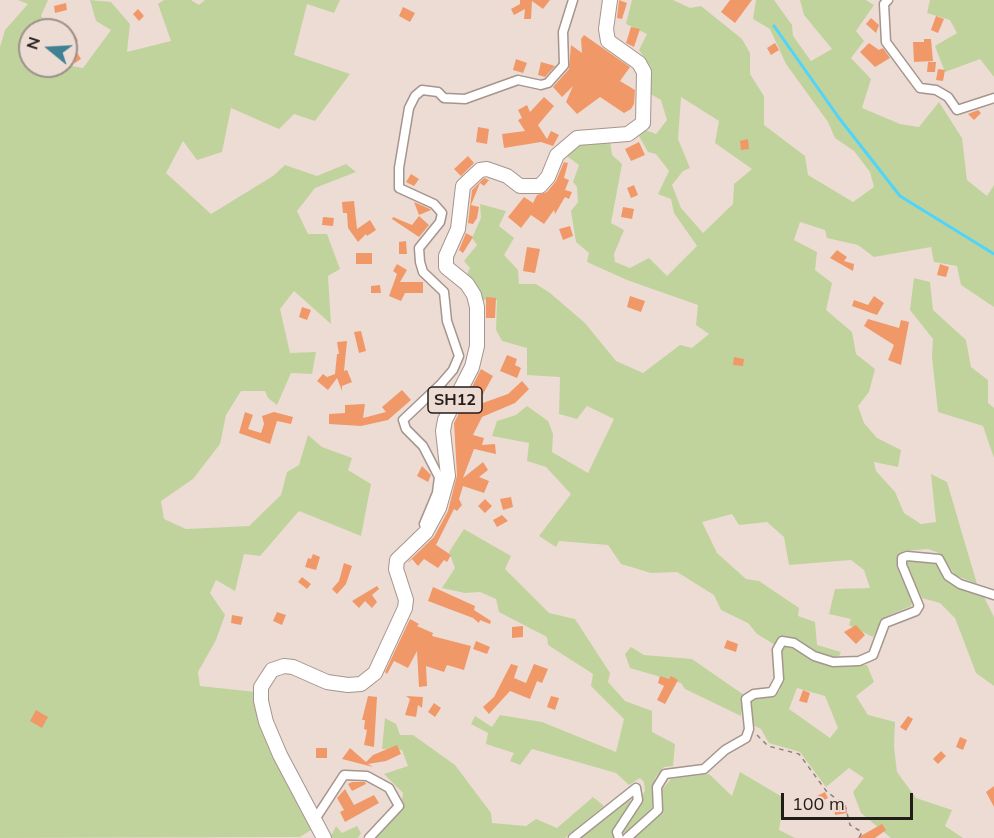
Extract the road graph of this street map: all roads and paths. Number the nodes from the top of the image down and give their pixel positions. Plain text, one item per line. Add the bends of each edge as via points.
1 (573, 0) edge
2 (610, 0) edge
3 (888, 0) edge
4 (994, 98) edge
5 (419, 539) junction
6 (974, 589) junction
7 (994, 589) edge
8 (994, 595) edge
9 (748, 729) junction
10 (314, 821) junction
11 (324, 838) edge
12 (369, 838) edge
13 (573, 838) edge
14 (619, 838) edge
15 (627, 838) edge
16 (860, 838) edge

1 - 5 street via 563,32 564,64 548,83 518,80 465,99 444,98 438,92 422,90 409,108 399,188 434,204 442,213 440,222 418,248 423,272 444,292 447,321 459,356 440,385 403,420 406,429 423,446 439,477 437,493
2 - 5 main road, SH12 via 608,41 639,63 644,72 644,123 628,134 576,138 557,154 540,186 520,186 487,169 480,170 463,186 458,229 446,256 446,267 474,295 477,346 472,367 445,420 448,476 439,508
3 - 4 street via 884,4 886,42 920,88 948,97 957,110
5 - 10 main road, SH12 via 397,560 405,608 369,680 348,685 327,682 284,666 273,670 261,687 266,722
6 - 7 street
6 - 8 street
6 - 9 street via 948,576 939,559 902,558 918,600 915,611 885,623 873,656 859,661 833,662 782,641 777,650 779,679 772,692 746,699
9 - 15 street via 746,738 704,769 665,774 657,787 658,810
9 - 16 path via 768,746 799,754 827,792 845,805 850,825 862,832
10 - 11 main road, SH12
10 - 12 street via 344,775 367,776 389,788 399,806
13 - 14 street via 636,788 638,800 617,832

